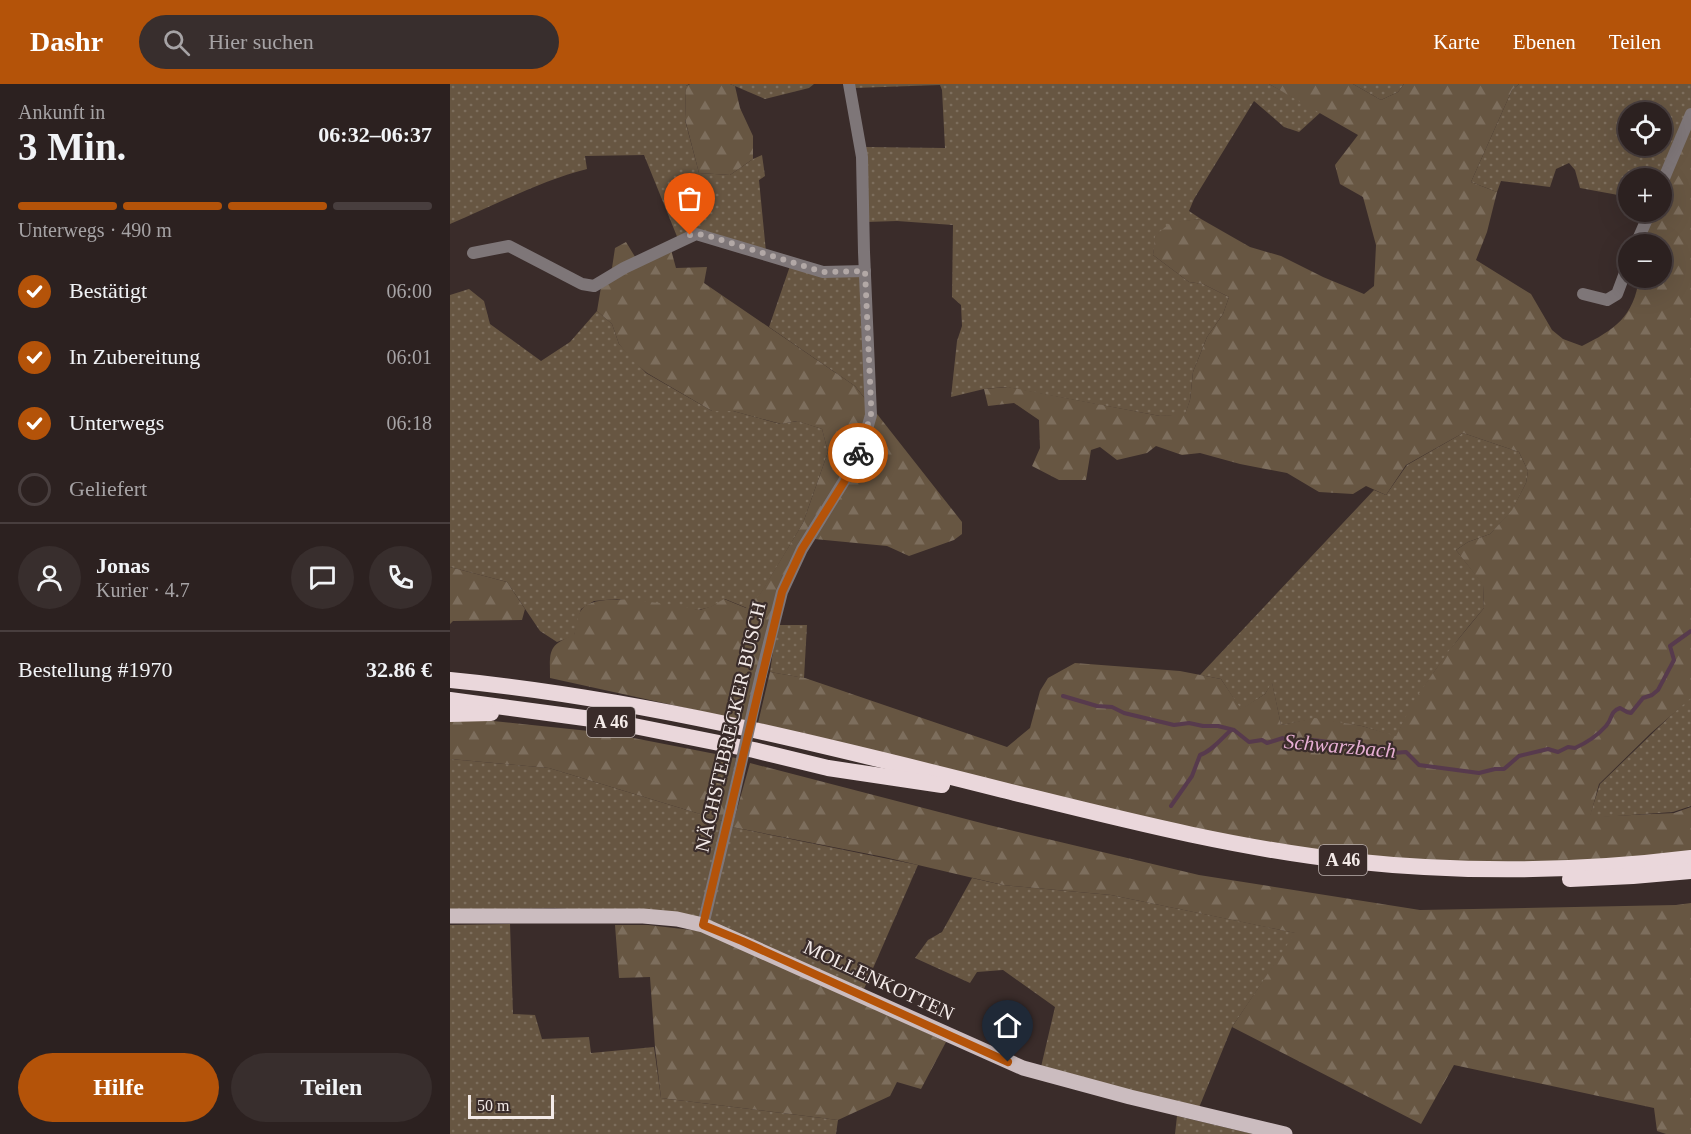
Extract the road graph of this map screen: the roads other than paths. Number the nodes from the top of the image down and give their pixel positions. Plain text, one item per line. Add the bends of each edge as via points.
1 (849, 84) edge
2 (1691, 114) edge
3 (1668, 168) edge
4 (473, 253) dead end
5 (865, 271) junction
6 (1619, 288) edge
7 (1583, 294) dead end
8 (450, 680) edge
9 (450, 700) edge
10 (543, 711) junction
11 (450, 714) edge
12 (1691, 858) edge
13 (1691, 871) edge
14 (450, 916) edge
15 (703, 925) junction
16 (1285, 1134) edge

1 - 5 street, NÄCHSTEBRECKER BUSCH via 862,158
2 - 3 street
4 - 5 street via 509,246 539,264 594,286 696,234 823,272
5 - 15 street, NÄCHSTEBRECKER BUSCH, bridge via 871,415 844,482 802,549 782,592
6 - 7 street via 1607,300
8 - 12 highway, A 46 via 543,691 683,716 1166,829 1304,855 1406,866 1507,870
9 - 10 highway, A 46
10 - 11 highway
10 - 13 highway, A 46 via 679,735 828,768 955,787 1135,833 1311,867 1506,881
14 - 15 main road, MOLLENKOTTEN via 643,916
15 - 16 main road, MOLLENKOTTEN via 1023,1068

